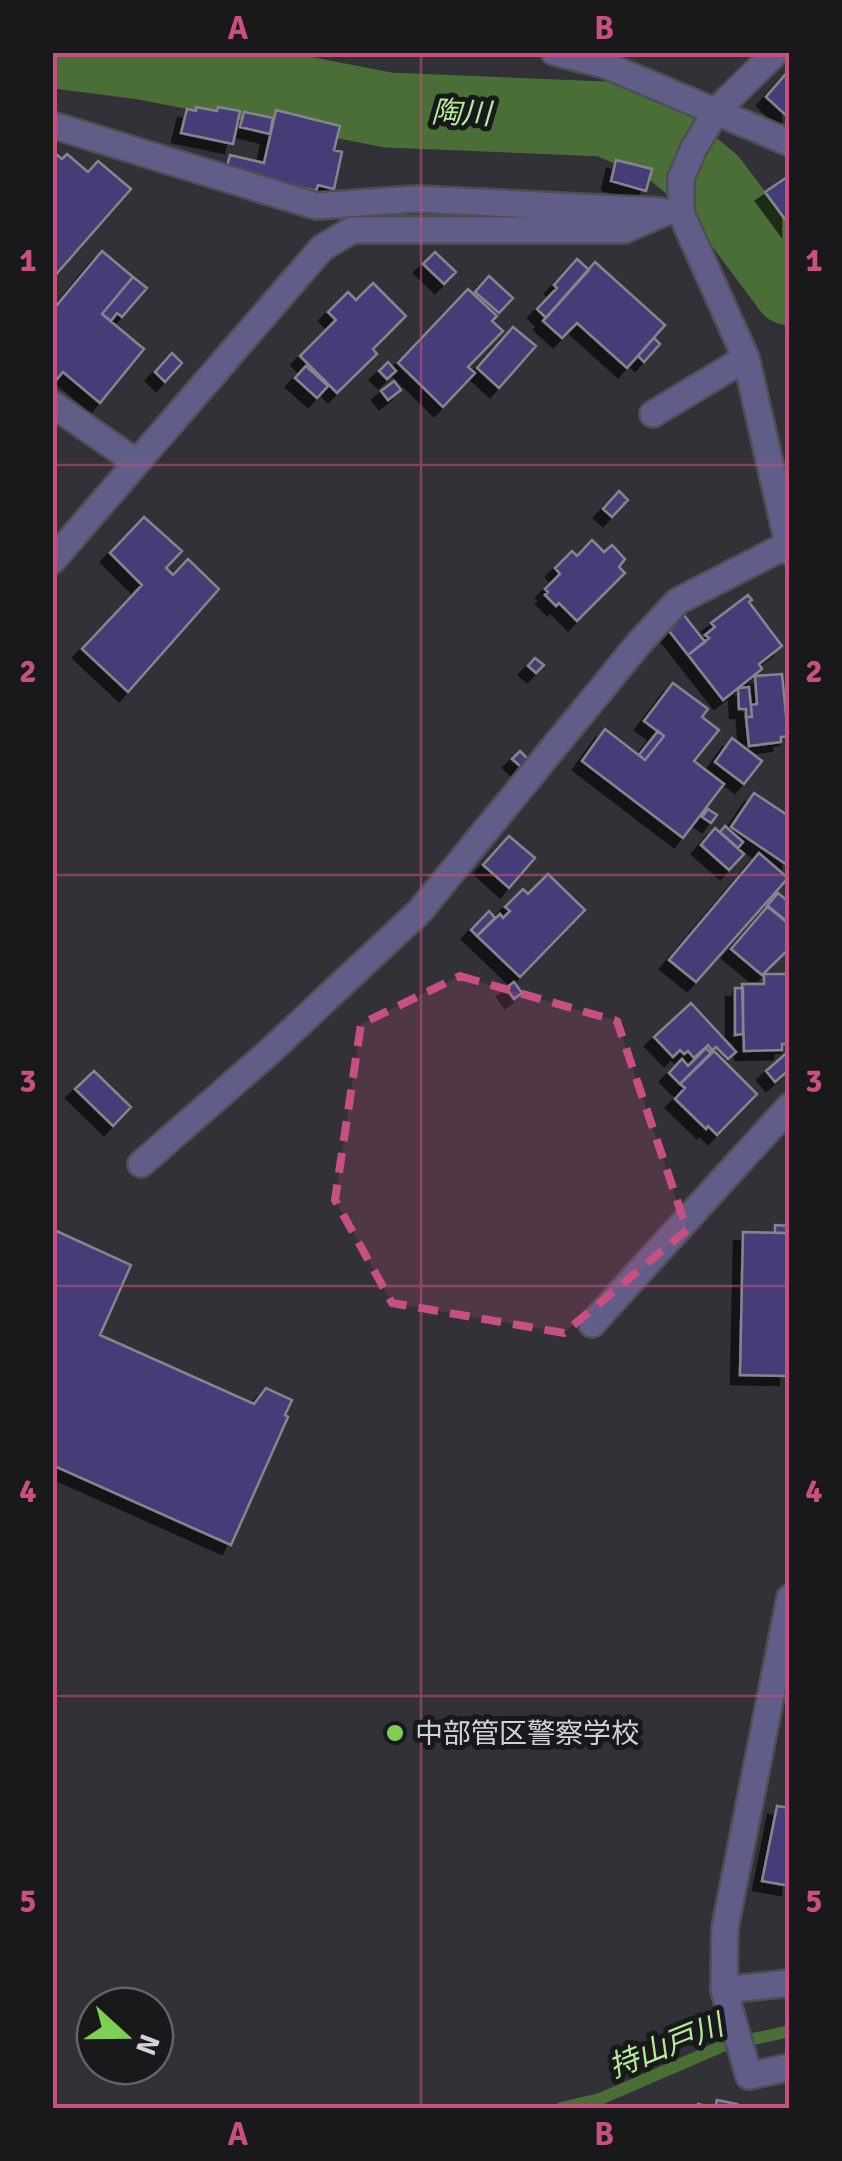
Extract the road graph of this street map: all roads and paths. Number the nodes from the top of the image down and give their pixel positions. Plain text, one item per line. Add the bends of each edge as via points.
1 (554, 52) edge
2 (776, 52) edge
3 (717, 110) junction
4 (52, 125) edge
5 (790, 142) edge
6 (673, 212) junction
7 (746, 358) junction
8 (52, 404) edge
9 (653, 414) dead end
10 (136, 462) junction
11 (788, 544) edge
12 (790, 552) edge
13 (52, 560) edge
14 (790, 1106) edge
15 (141, 1164) dead end
16 (592, 1324) dead end
17 (790, 1598) edge
18 (790, 1983) edge
19 (724, 1990) junction
20 (790, 2067) edge

1 - 3 street via 606,65
2 - 3 street
3 - 5 street
3 - 6 street via 681,178
4 - 6 street via 316,206 416,199
6 - 7 street
6 - 10 street via 624,230 352,230 322,248
7 - 9 street
7 - 11 street
8 - 10 street
10 - 13 street
11 - 12 street
11 - 15 street via 678,601 420,912
14 - 16 street
17 - 19 street via 726,1928
18 - 19 street
19 - 20 street via 749,2076

